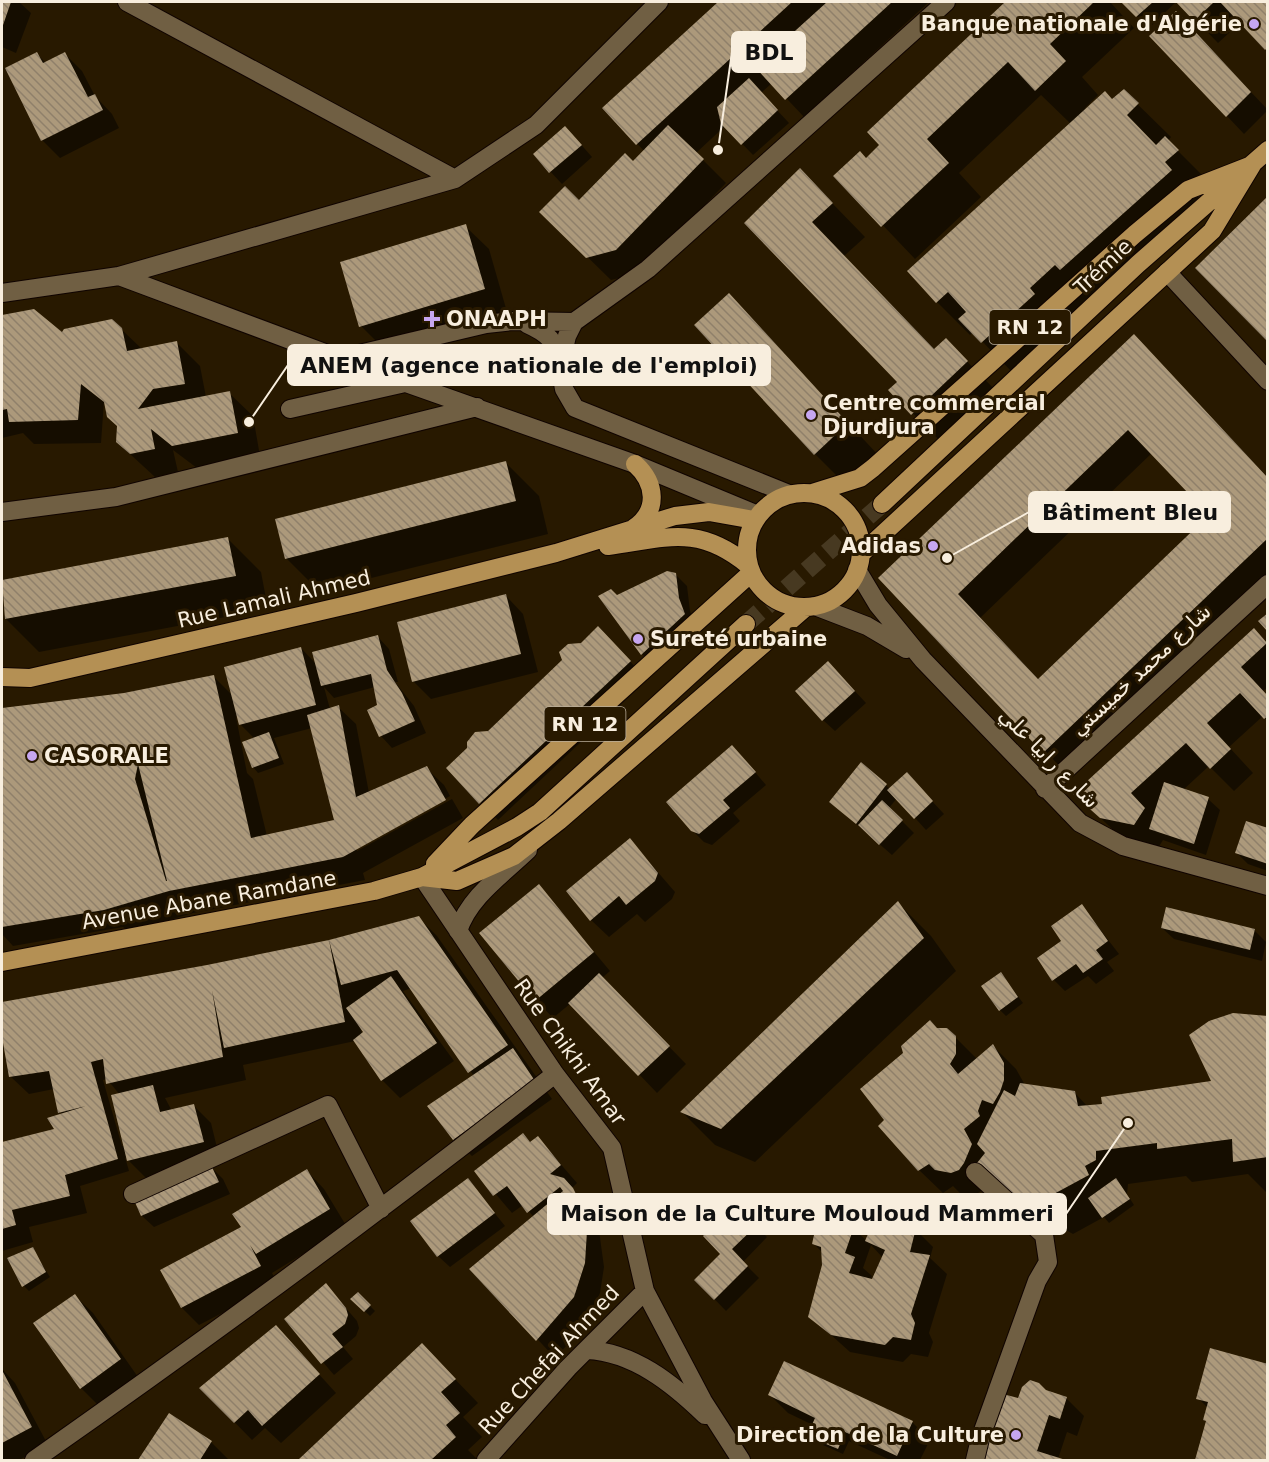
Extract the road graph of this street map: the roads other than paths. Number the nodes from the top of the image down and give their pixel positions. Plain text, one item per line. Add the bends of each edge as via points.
1 (127, 2) edge
2 (659, 2) edge
3 (946, 2) edge
4 (1268, 150) edge
5 (1252, 165) junction
6 (455, 180) junction
7 (1167, 272) junction
8 (119, 276) junction
9 (2, 293) edge
10 (521, 321) junction
11 (574, 322) junction
12 (338, 359) junction
13 (560, 366) junction
14 (1268, 381) edge
15 (406, 383) junction
16 (477, 407) junction
17 (290, 410) dead end
18 (635, 464) junction
19 (812, 493) junction
20 (789, 494) junction
21 (882, 504) tunnel mouth
22 (2, 512) edge
23 (756, 517) junction
24 (631, 530) junction
25 (556, 553) junction
26 (859, 562) junction
27 (749, 569) junction
28 (1268, 584) edge
29 (810, 607) junction
30 (746, 624) tunnel mouth
31 (922, 660) junction
32 (2, 677) edge
33 (1045, 789) junction
34 (559, 821) junction
35 (422, 877) junction
36 (1268, 886) edge
37 (458, 932) junction
38 (2, 962) edge
39 (555, 1074) junction
40 (975, 1172) dead end
41 (133, 1194) dead end
42 (381, 1209) junction
43 (645, 1291) junction
44 (587, 1350) junction
45 (719, 1429) junction
46 (740, 1460) edge
47 (34, 1461) edge
48 (486, 1461) edge
49 (975, 1461) edge

1 - 6 street
2 - 6 street via 536,125
3 - 11 street via 648,269
4 - 5 main road, RN 12
5 - 7 main road, RN 12 via 1212,231
5 - 19 main road, RN 12 via 1188,190 873,468 860,478
5 - 21 main road, Trémie / RN 12 via 1138,264
6 - 8 street
7 - 14 street
7 - 26 main road, RN 12
8 - 9 street
8 - 12 street
10 - 11 street
10 - 12 street via 486,324
10 - 13 street via 549,336
11 - 13 street
12 - 15 street
13 - 20 street via 564,389 575,408 582,412
15 - 16 street
15 - 17 street
16 - 18 street
16 - 22 street via 116,497
18 - 23 street
18 - 24 main road via 650,481 653,492 648,514
19 - 20 main road
19 - 26 main road via 832,500 848,513 856,525
20 - 23 main road via 777,498
23 - 24 main road, Rue Lamali Ahmed via 693,513
23 - 27 main road via 747,542
24 - 25 main road, Rue Lamali Ahmed
25 - 27 main road, Rue Lamali Ahmed via 695,537 722,546
25 - 32 main road, Rue Lamali Ahmed via 314,614 30,678
26 - 29 main road via 841,594
26 - 31 street via 872,597
27 - 29 main road via 767,594 785,604
27 - 35 main road, RN 12 via 472,825
28 - 33 street, شارع محمد خميستي
29 - 31 street via 867,626
29 - 34 main road, Avenue Abane Ramdane / RN 12
30 - 35 main road, Avenue Abane Ramdane / RN 12 via 540,812
31 - 33 street, شارع رابيا علي
33 - 36 street, شارع رابيا علي via 1080,823 1123,846
34 - 35 main road, Avenue Abane Ramdane / RN 12 via 514,856 468,878 446,882
34 - 37 street via 475,901 464,914
35 - 37 street, Rue Chikhi Amar
35 - 38 main road, Avenue Abane Ramdane / RN 12 via 335,901
37 - 39 street, Rue Chikhi Amar
39 - 42 street
39 - 43 street, Rue Chikhi Amar via 612,1148
40 - 49 street via 1044,1235 1048,1262 1037,1281
41 - 42 street via 328,1105
42 - 47 street via 221,1329
43 - 44 street, Rue Chefai Ahmed
43 - 45 street, Rue Chikhi Amar
44 - 45 street via 615,1354 642,1366
44 - 48 street, Rue Chefai Ahmed
45 - 46 street, Rue Chikhi Amar

